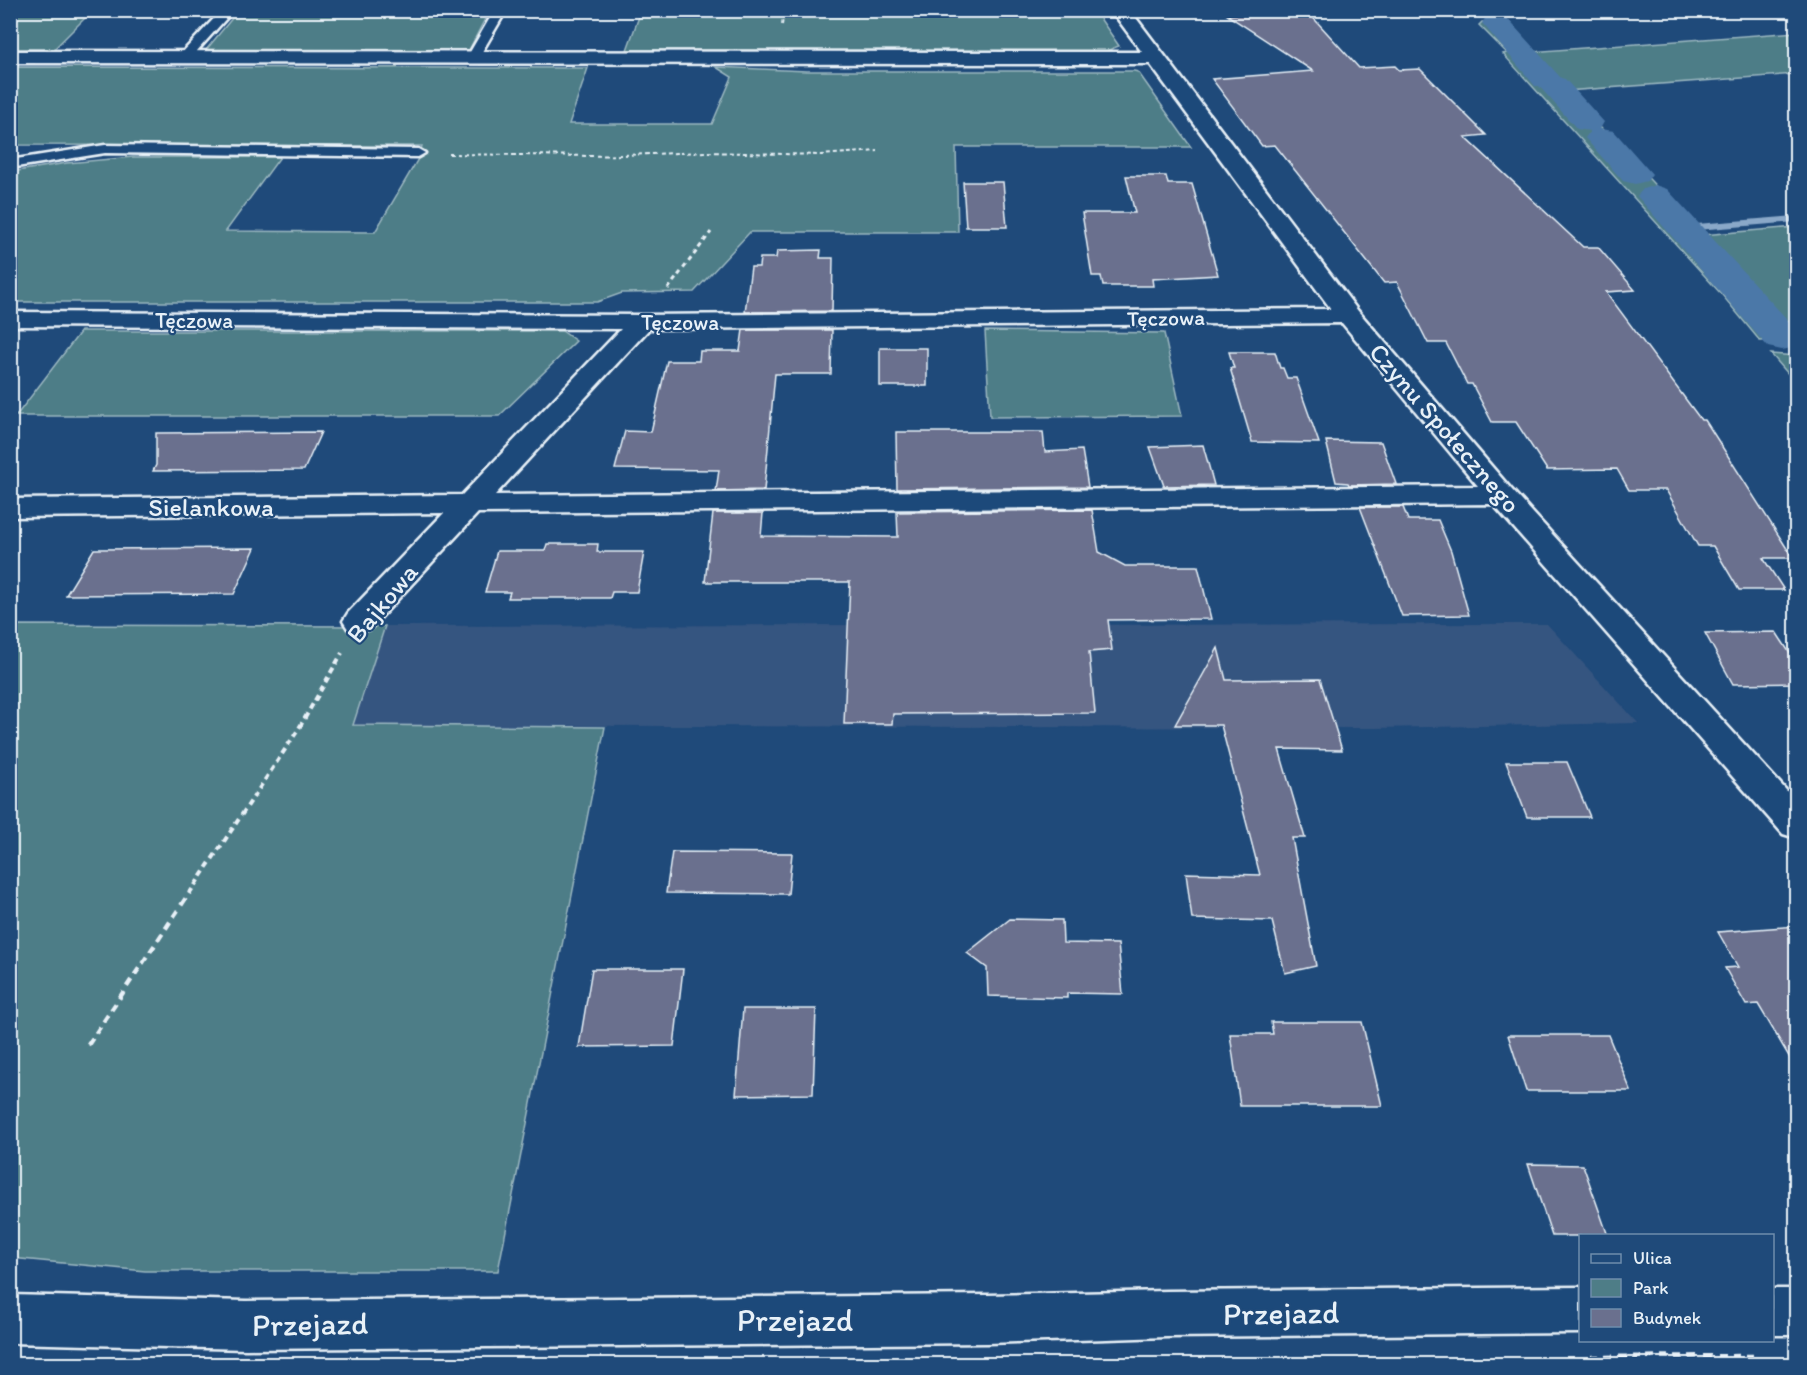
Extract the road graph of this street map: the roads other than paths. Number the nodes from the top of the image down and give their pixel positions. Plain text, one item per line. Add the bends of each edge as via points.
1 (1120, 10) edge
2 (500, 11) edge
3 (225, 13) dead end
4 (10, 57) edge
5 (184, 58) junction
6 (1155, 58) junction
7 (472, 59) junction
8 (418, 153) road end
9 (10, 164) edge
10 (1349, 316) junction
11 (10, 319) edge
12 (642, 322) junction
13 (1501, 495) junction
14 (469, 505) junction
15 (10, 508) edge
16 (359, 621) road end
17 (1797, 824) edge
18 (1579, 1310) edge
19 (1774, 1312) edge
20 (1797, 1312) edge
21 (10, 1319) edge

1 - 6 street, Czynu Społecznego
2 - 7 lane
3 - 5 lane
4 - 5 street
5 - 7 street
6 - 7 street
6 - 10 street, Czynu Społecznego
8 - 9 lane via 105,149
10 - 12 street, Tęczowa
10 - 13 street, Czynu Społecznego
11 - 12 street, Tęczowa
12 - 14 street, Bajkowa
13 - 14 street, Sielankowa
13 - 17 street, Czynu Społecznego
14 - 15 street, Sielankowa
14 - 16 street, Bajkowa
18 - 21 street, Przejazd via 246,1325
19 - 20 street

